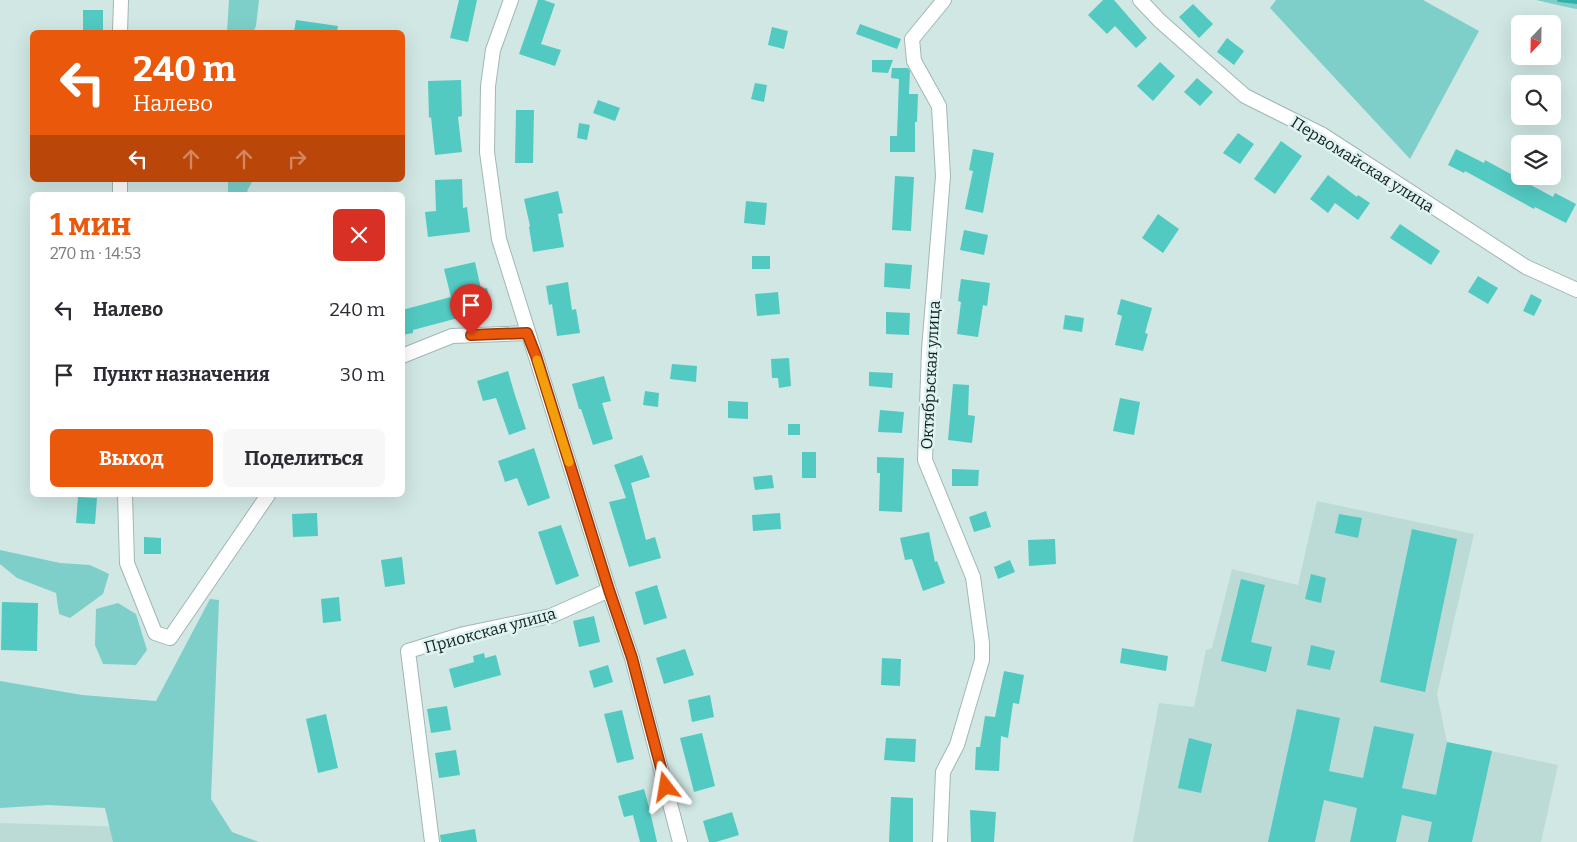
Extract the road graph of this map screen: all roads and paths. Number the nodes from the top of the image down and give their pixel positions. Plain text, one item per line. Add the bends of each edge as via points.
1 (121, 0) edge
2 (511, 0) edge
3 (944, 0) edge
4 (1140, 0) edge
5 (120, 30) edge
6 (1577, 290) edge
7 (527, 333) junction
8 (405, 355) edge
9 (125, 497) edge
10 (267, 497) edge
11 (609, 590) junction
12 (432, 842) edge
13 (680, 842) edge
14 (940, 842) edge

1 - 5 street
2 - 7 street via 493,50 489,72 487,152 499,239
3 - 14 street, Октябрьская улица via 912,39 914,61 939,106 942,176 929,350 925,460 973,577 982,660 957,745 943,772
4 - 6 street, Первомайская улица via 1245,96 1323,135 1526,267
7 - 8 street via 452,336
7 - 11 street
9 - 10 street via 127,563 155,633 170,638
11 - 12 street, Приокская улица via 551,616 464,634 408,651
11 - 13 street via 632,658

